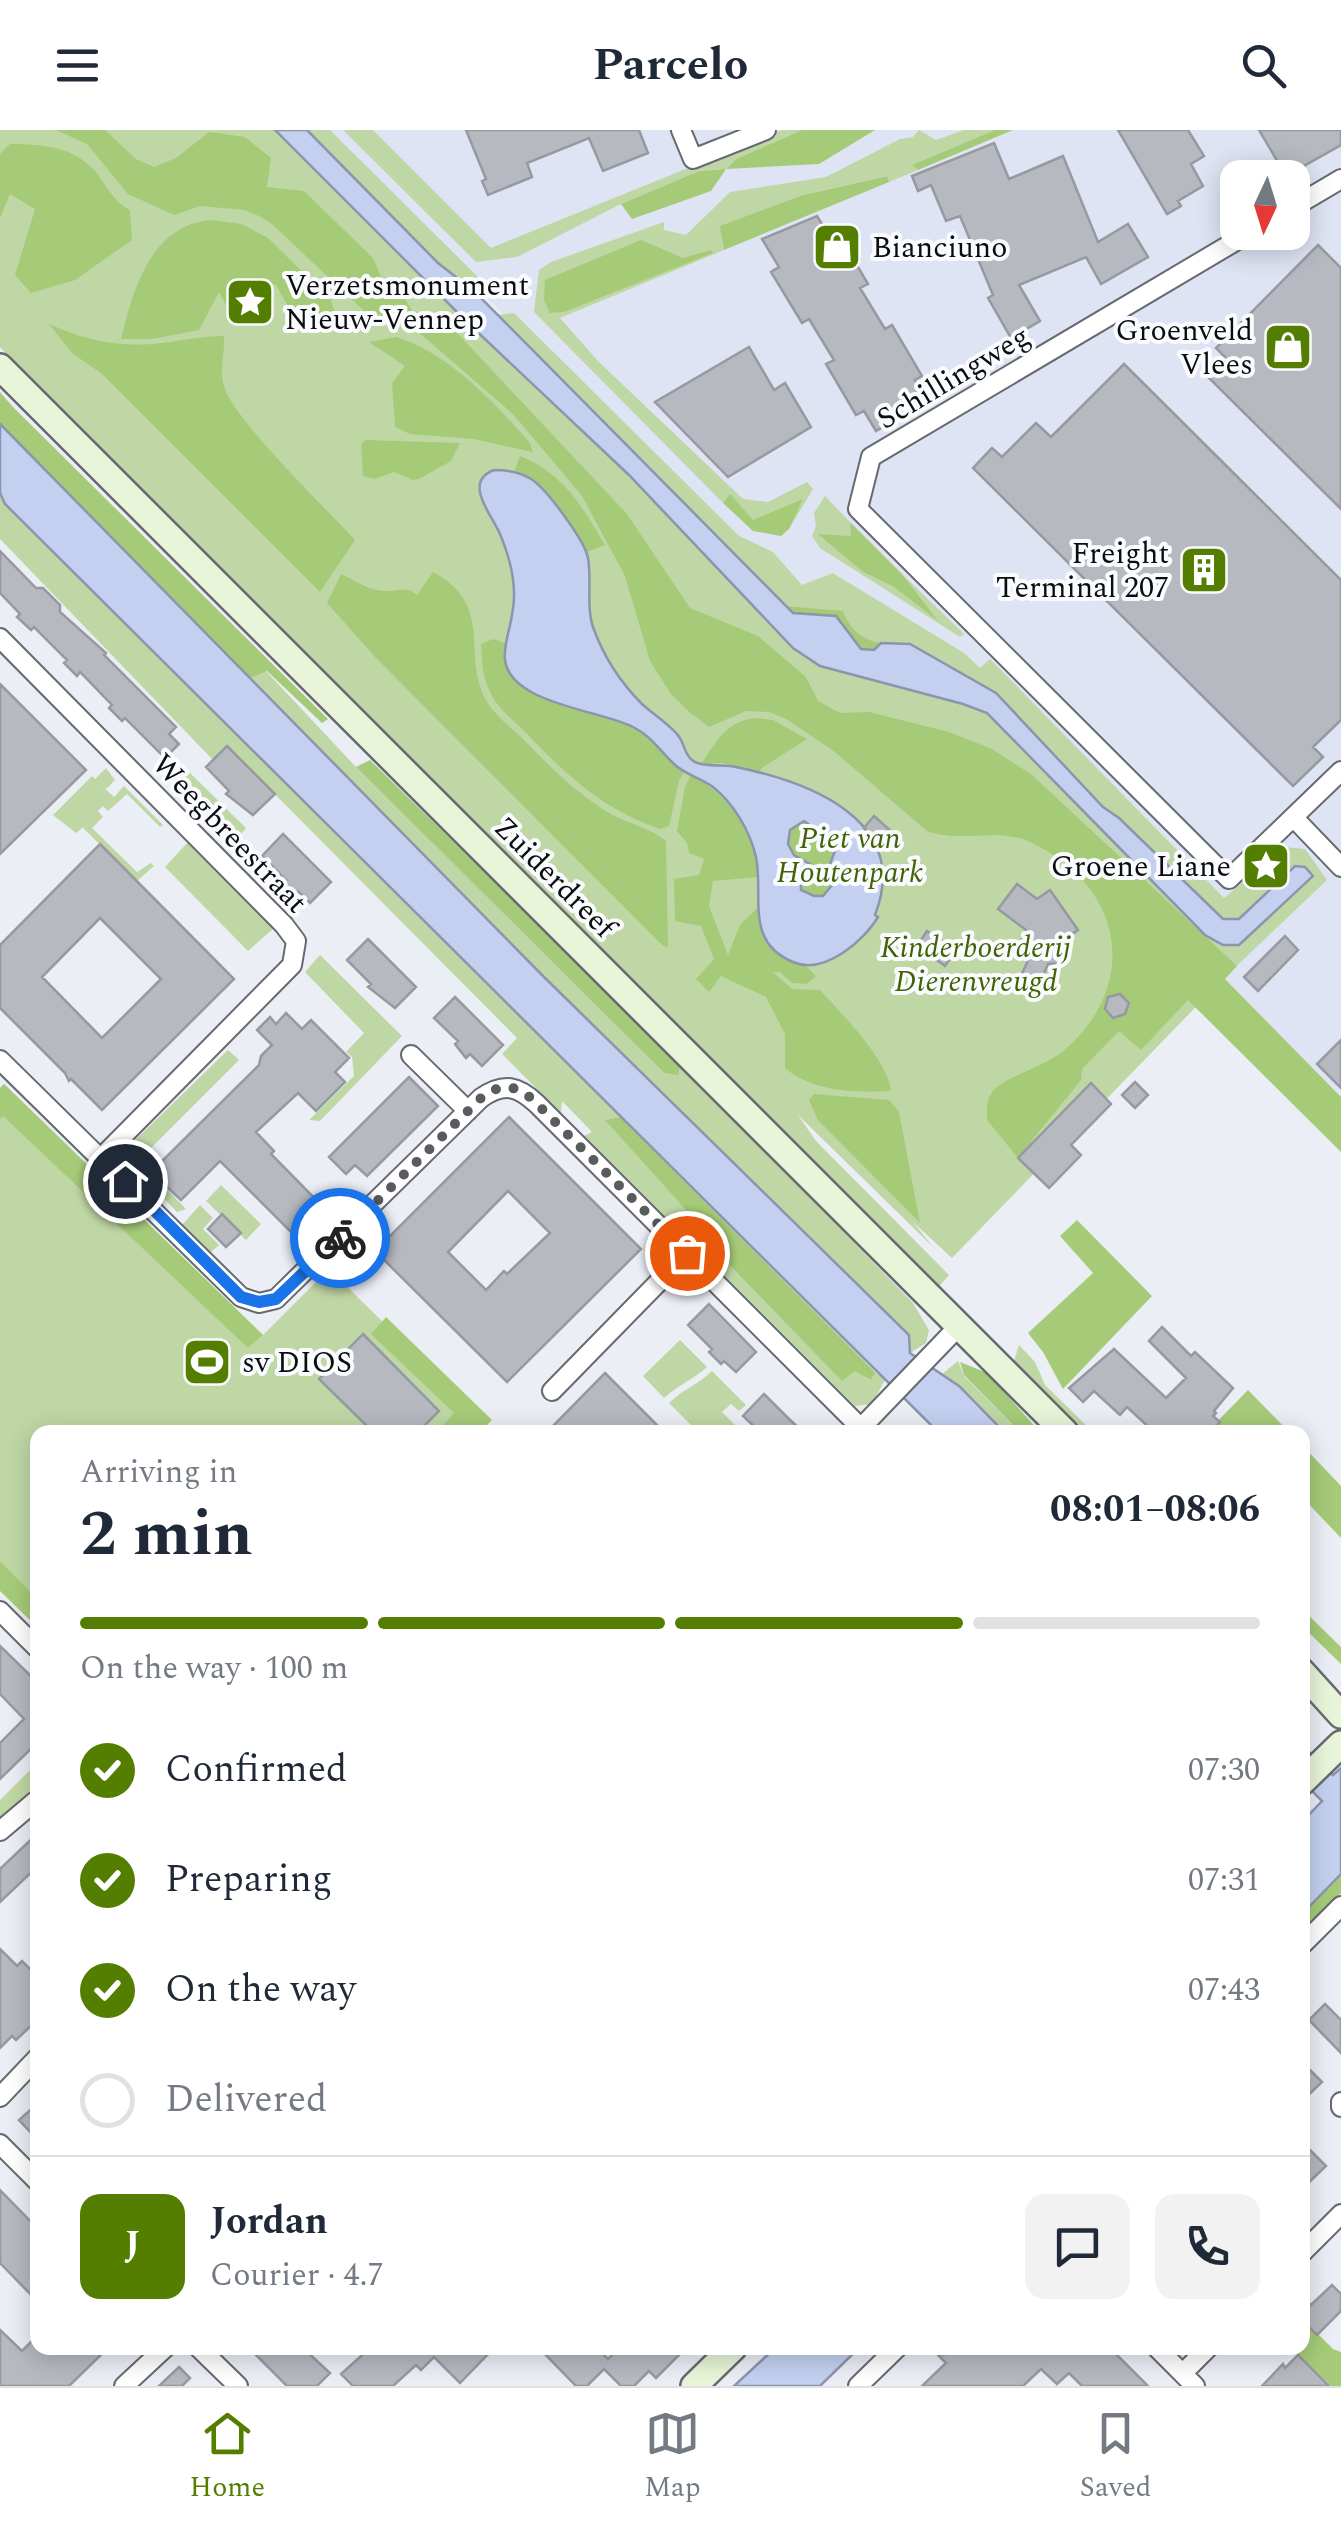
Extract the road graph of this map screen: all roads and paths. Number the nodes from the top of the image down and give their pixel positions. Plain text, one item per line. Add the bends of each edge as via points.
1 (681, 130) edge
2 (766, 130) edge
3 (1341, 180) edge
4 (1310, 198) edge
5 (1221, 250) edge
6 (0, 368) edge
7 (0, 638) edge
8 (1341, 772) edge
9 (1294, 818) junction
10 (1341, 868) edge
11 (411, 1055) dead end
12 (0, 1060) edge
13 (468, 1111) junction
14 (102, 1158) junction
15 (687, 1253) junction
16 (958, 1326) junction
17 (552, 1391) dead end
18 (854, 1425) edge
19 (864, 1425) edge
20 (1058, 1425) edge
21 (0, 1611) edge
22 (30, 1641) edge
23 (1310, 1681) edge
24 (1341, 1715) edge
25 (1337, 1748) edge
26 (1310, 1774) edge
27 (30, 1806) edge
28 (0, 1832) edge
29 (1341, 1906) edge
30 (1310, 1937) edge
31 (30, 2065) edge
32 (0, 2097) edge
33 (0, 2144) edge
34 (30, 2174) edge
35 (1341, 2214) edge
36 (1310, 2245) edge
37 (157, 2355) edge
38 (206, 2355) edge
39 (726, 2355) edge
40 (890, 2355) edge
41 (1164, 2355) edge
42 (1204, 2355) edge
43 (1189, 2379) edge
44 (124, 2386) edge
45 (238, 2386) edge
46 (694, 2386) edge
47 (858, 2386) edge

1 - 2 street via 693,159
3 - 4 street
5 - 9 street, Schillingweg via 871,457 858,510 1229,879
6 - 16 street, Zuiderdreef
7 - 14 street, Weegbreestraat via 296,941 292,965
8 - 9 street
9 - 10 street
11 - 13 street
12 - 14 street
13 - 14 street via 276,1299 259,1302 241,1297
13 - 15 street via 497,1088 520,1090
15 - 17 street
15 - 18 street
16 - 19 street
16 - 20 street, Zuiderdreef
21 - 22 street
23 - 24 street
25 - 26 street
27 - 28 street
29 - 30 street
31 - 32 street
33 - 34 street
35 - 36 street
37 - 44 street
38 - 45 street
39 - 46 street
40 - 47 street
41 - 43 street
42 - 43 street

